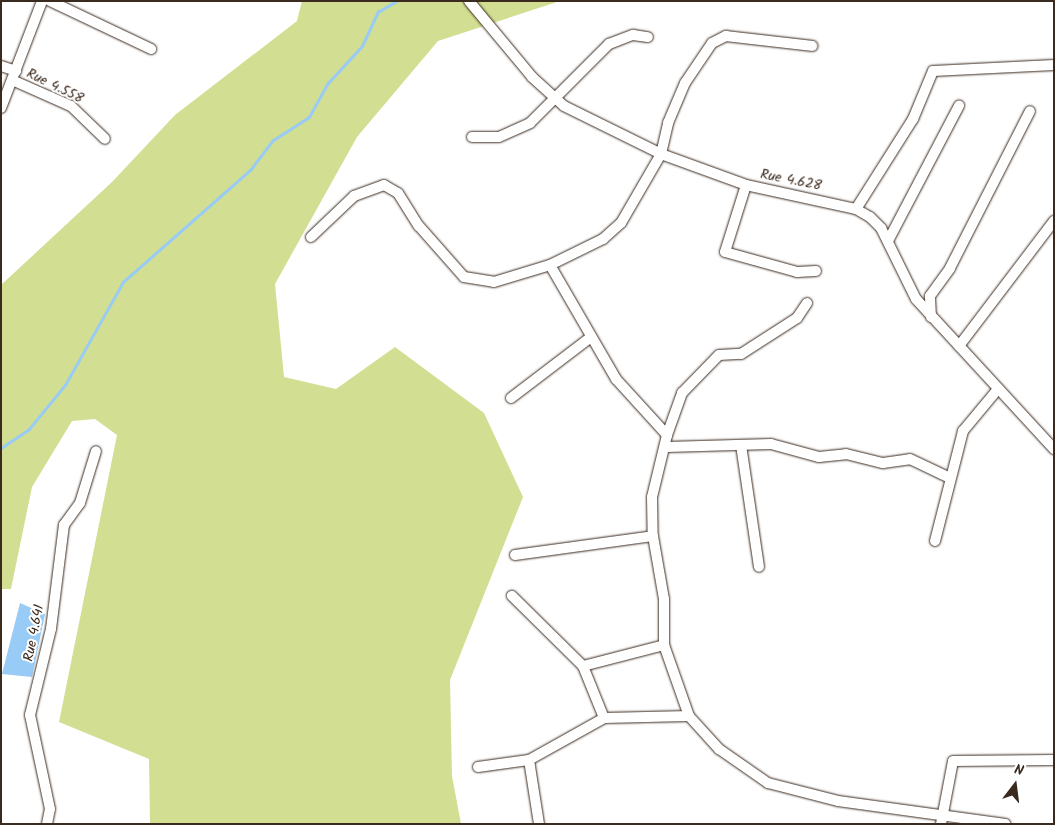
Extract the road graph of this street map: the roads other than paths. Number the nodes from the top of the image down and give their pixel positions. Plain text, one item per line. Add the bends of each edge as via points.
1 (42, 1) edge
2 (50, 1) edge
3 (469, 1) edge
4 (648, 38) dead end
5 (812, 46) dead end
6 (151, 49) dead end
7 (1054, 65) edge
8 (1, 66) edge
9 (14, 75) junction
10 (557, 100) junction
11 (959, 106) dead end
12 (1, 108) edge
13 (1030, 111) dead end
14 (472, 137) dead end
15 (105, 139) dead end
16 (661, 154) junction
17 (746, 185) junction
18 (856, 209) junction
19 (1054, 221) edge
20 (311, 237) dead end
21 (888, 241) junction
22 (550, 265) junction
23 (816, 270) dead end
24 (807, 303) dead end
25 (931, 317) junction
26 (591, 337) junction
27 (959, 346) junction
28 (998, 389) junction
29 (511, 398) dead end
30 (667, 435) junction
31 (741, 445) junction
32 (667, 448) junction
33 (1054, 449) edge
34 (96, 451) dead end
35 (950, 478) junction
36 (653, 536) junction
37 (936, 541) dead end
38 (515, 555) dead end
39 (759, 567) dead end
40 (512, 596) dead end
41 (664, 645) junction
42 (583, 666) junction
43 (689, 716) junction
44 (604, 718) junction
45 (529, 760) junction
46 (1054, 760) edge
47 (478, 767) dead end
48 (941, 820) edge
49 (47, 824) edge
50 (540, 824) edge
51 (1005, 824) edge

1 - 9 street
2 - 6 street
3 - 10 street, Rue 4.628
4 - 10 street via 633,35 609,44 579,71
5 - 16 street via 726,36 712,43 681,91
7 - 18 street via 934,71 913,119
8 - 9 street, Rue 4.558
9 - 12 street
9 - 15 street, Rue 4.558 via 71,106
10 - 14 street via 530,123 499,137
10 - 16 street, Rue 4.628
11 - 21 street
13 - 25 street via 950,268 930,296
16 - 17 street, Rue 4.628
16 - 22 street via 613,232
17 - 18 street, Rue 4.628
17 - 23 street via 725,252 797,272
18 - 21 street, Rue 4.628 via 870,217
19 - 27 street
20 - 22 street via 354,196 384,185 398,194 440,252 464,276 494,282
21 - 25 street, Rue 4.628 via 916,299
22 - 26 street
24 - 30 street via 797,318 741,354 719,355 682,393
25 - 27 street, Rue 4.628
26 - 29 street
26 - 30 street via 616,379
27 - 28 street, Rue 4.628
28 - 33 street, Rue 4.628
28 - 35 street via 963,431
30 - 32 street
31 - 32 street
31 - 35 street via 771,444 820,457 846,454 882,463 910,459
31 - 39 street
32 - 36 street via 660,457 652,497
34 - 49 street, Rue 4.641 via 80,503 64,525 51,629 30,715 50,809
35 - 37 street
36 - 38 street
36 - 41 street via 664,599
40 - 42 street
41 - 42 street
41 - 43 street
42 - 44 street
43 - 44 street
43 - 48 street via 719,749 768,783 838,801
44 - 45 street
45 - 47 street
45 - 50 street
46 - 48 street via 953,760
48 - 51 street

